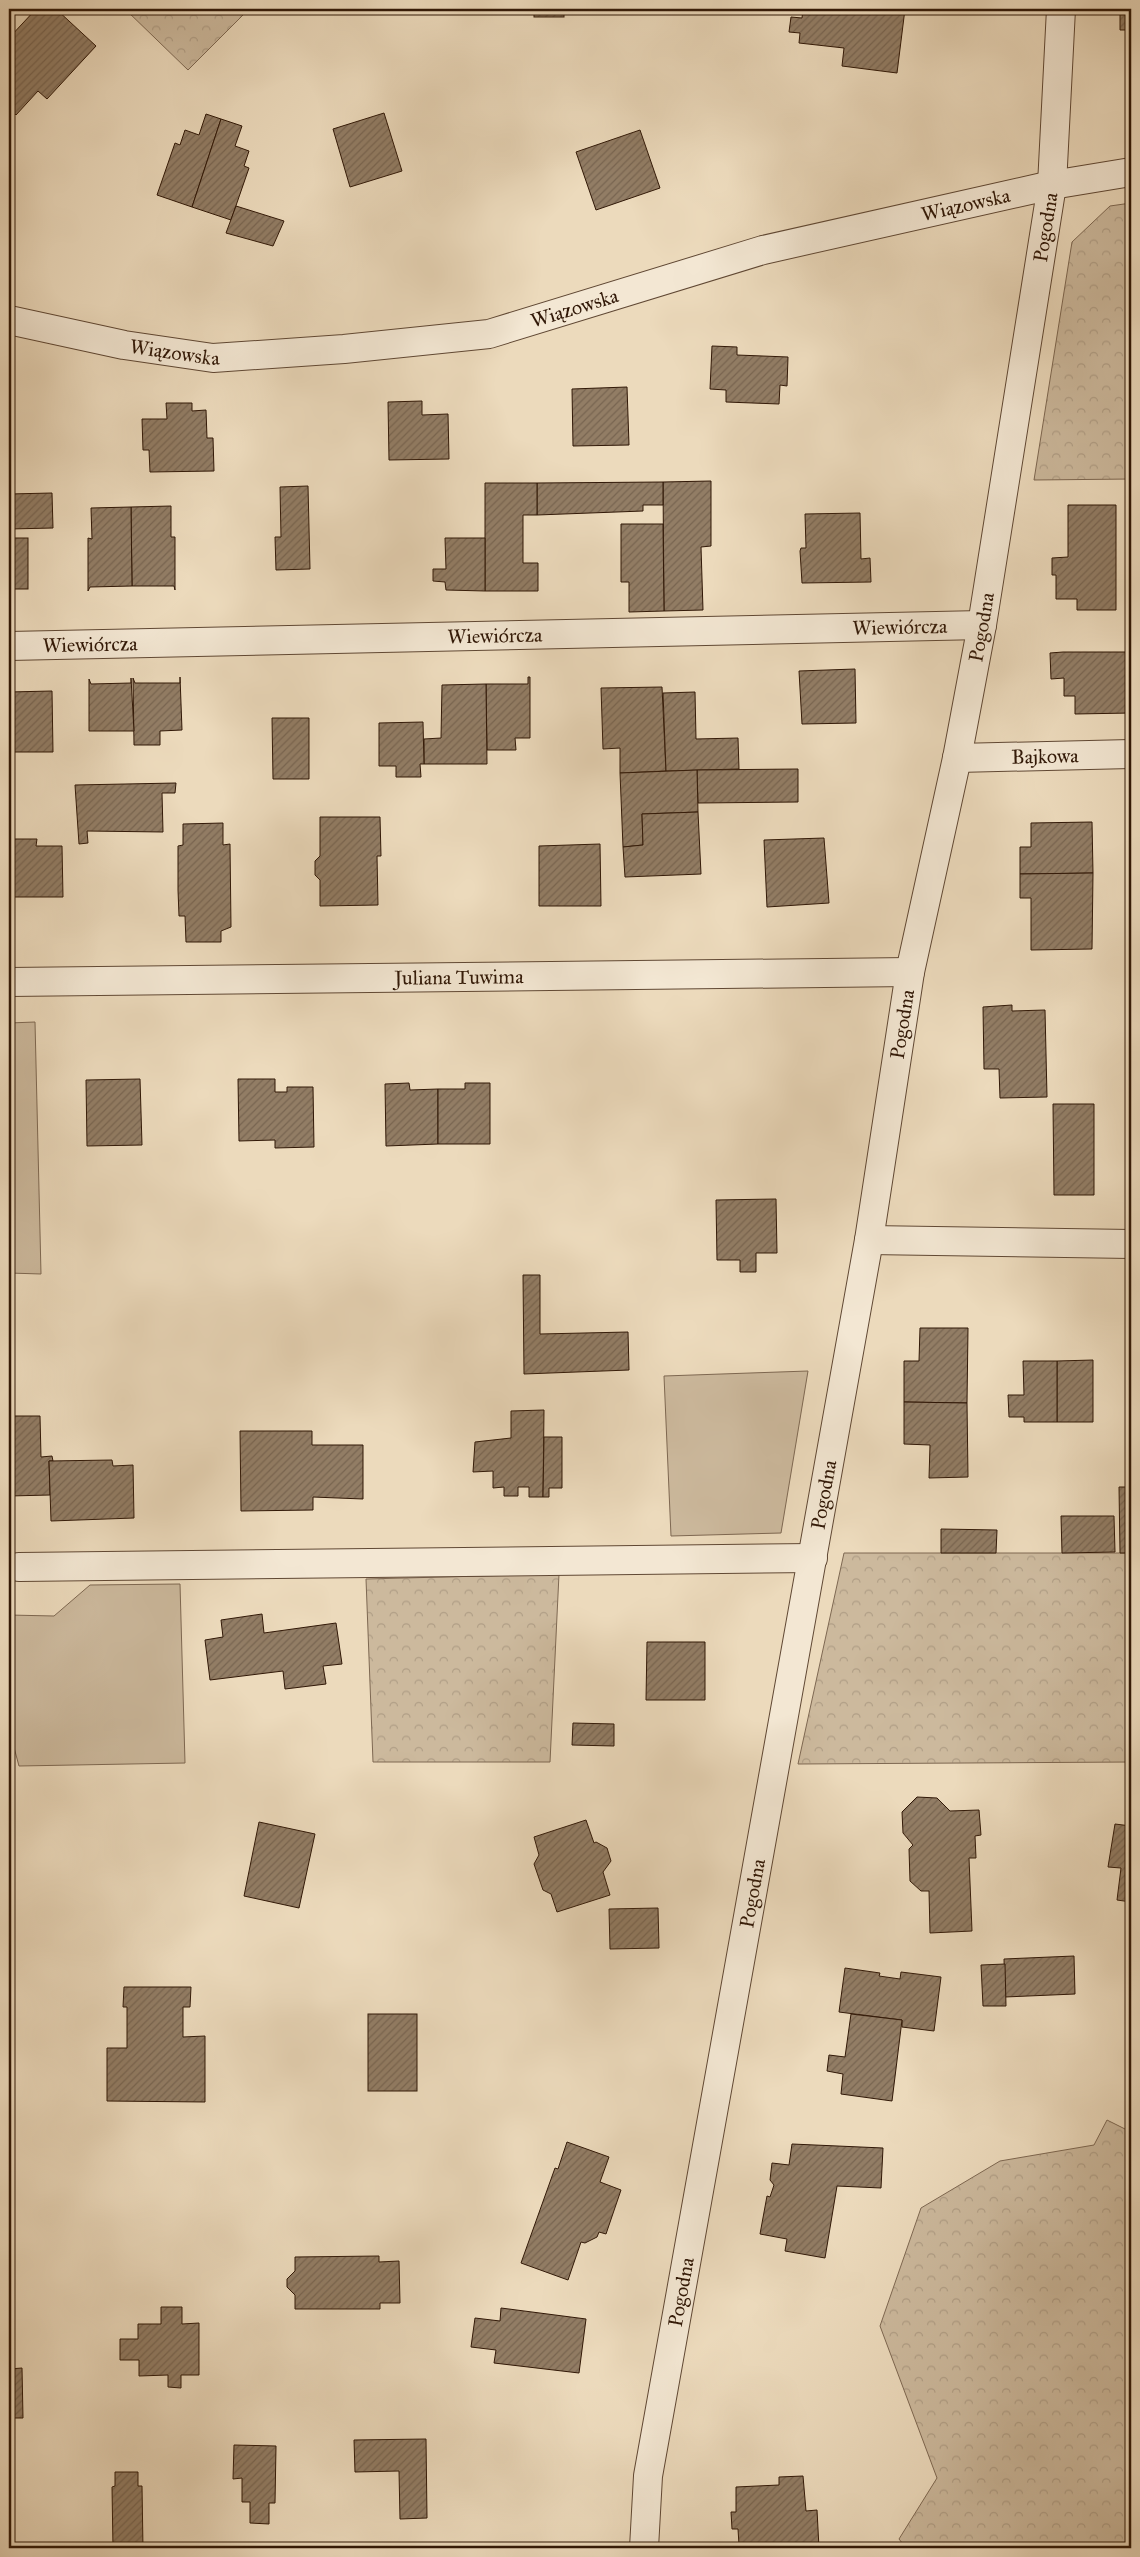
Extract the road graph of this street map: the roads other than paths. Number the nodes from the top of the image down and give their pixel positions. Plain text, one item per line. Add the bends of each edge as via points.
1 (1061, 9) edge
2 (1131, 172) edge
3 (1052, 185) junction
4 (9, 320) edge
5 (982, 625) junction
6 (9, 646) edge
7 (1131, 754) edge
8 (957, 758) junction
9 (910, 972) junction
10 (9, 982) edge
11 (869, 1240) junction
12 (1131, 1244) edge
13 (813, 1558) junction
14 (18, 1567) dead end
15 (644, 2548) edge

1 - 3 street, Pogodna
2 - 3 street, Wiązowska
3 - 4 street, Wiązowska via 763,250 490,334 213,358 124,345
3 - 5 street, Pogodna
5 - 6 street, Wiewiórcza
5 - 8 street, Pogodna
7 - 8 street, Bajkowa
8 - 9 street, Pogodna
9 - 10 street, Juliana Tuwima
9 - 11 street, Pogodna
11 - 12 street
11 - 13 street, Pogodna
13 - 14 street
13 - 15 street, Pogodna via 648,2476

